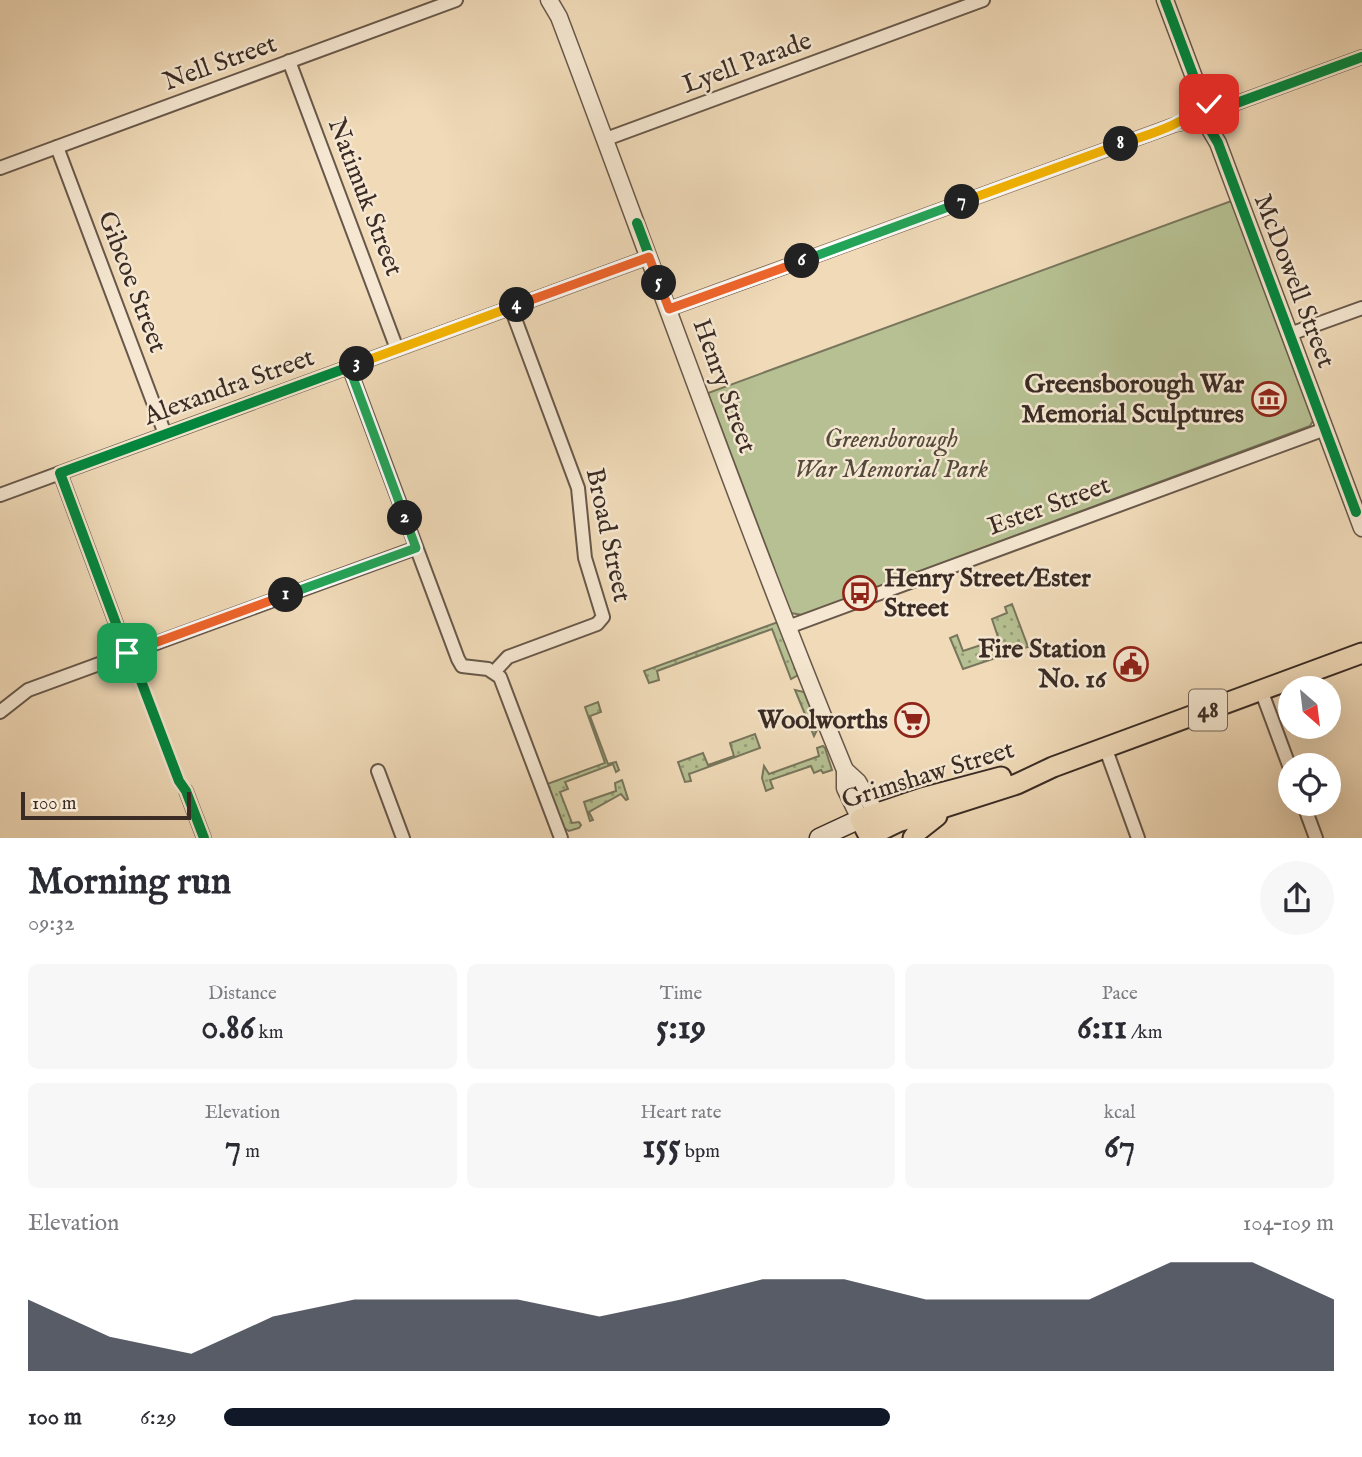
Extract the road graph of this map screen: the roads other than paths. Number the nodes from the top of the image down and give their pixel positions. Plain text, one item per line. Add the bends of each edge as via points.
1 (456, 0) edge
2 (549, 0) edge
3 (556, 0) edge
4 (983, 0) edge
5 (1165, 0) edge
6 (559, 17) junction
7 (1362, 57) edge
8 (289, 61) junction
9 (1207, 112) junction
10 (606, 139) junction
11 (57, 147) junction
12 (0, 168) edge
13 (649, 257) junction
14 (511, 307) junction
15 (1362, 308) edge
16 (669, 309) junction
17 (1290, 334) junction
18 (397, 349) junction
19 (349, 367) junction
20 (1325, 429) junction
21 (165, 434) junction
22 (60, 473) junction
23 (0, 495) edge
24 (1362, 528) edge
25 (416, 548) junction
26 (788, 626) junction
27 (127, 653) junction
28 (1362, 653) edge
29 (494, 672) junction
30 (1261, 690) junction
31 (0, 712) edge
32 (1105, 747) junction
33 (1284, 753) edge
34 (1053, 766) junction
35 (378, 771) dead end
36 (186, 791) dead end
37 (952, 806) junction
38 (1308, 816) edge
39 (874, 830) edge
40 (204, 838) edge
41 (403, 838) edge
42 (561, 838) edge
43 (819, 838) edge
44 (913, 838) edge
45 (1138, 838) edge
46 (1316, 838) edge

1 - 8 street, Nell Street
2 - 6 street, Henry Street
3 - 6 street, Henry Street
4 - 10 street, Lyell Parade
5 - 9 street, McDowell Street
6 - 10 street, Henry Street
7 - 9 street
8 - 11 street, Nell Street
8 - 18 street, Natimuk Street
9 - 16 street
9 - 17 street, McDowell Street
10 - 13 street, Henry Street
11 - 12 street, Nell Street
11 - 21 street, Gibcoe Street
13 - 14 street, Alexandra Street
13 - 16 street, Henry Street
14 - 18 street, Alexandra Street
14 - 29 street, Broad Street via 578,488 584,552 603,617 597,624 506,658
15 - 17 street
16 - 26 street, Henry Street
17 - 20 street, McDowell Street
18 - 19 street, Alexandra Street
19 - 21 street, Alexandra Street
19 - 25 street
20 - 24 street, McDowell Street
20 - 26 street, Ester Street
21 - 22 street, Alexandra Street
22 - 23 street, Alexandra Street
22 - 27 street
25 - 27 street
25 - 29 street via 460,663
26 - 39 street, Henry Street via 845,771 845,788
27 - 31 street via 27,690
28 - 30 main road, Grimshaw Street / 48
29 - 42 street via 503,681
30 - 32 main road, Grimshaw Street / 48
30 - 33 street
32 - 34 main road, Grimshaw Street / 48
32 - 45 street
34 - 37 main road, Grimshaw Street / 48 via 1017,785
34 - 39 main road, Grimshaw Street / 48 via 922,798
35 - 41 street
36 - 40 street
37 - 39 main road, Grimshaw Street / 48
37 - 44 main road
38 - 46 street
39 - 43 main road, Grimshaw Street

